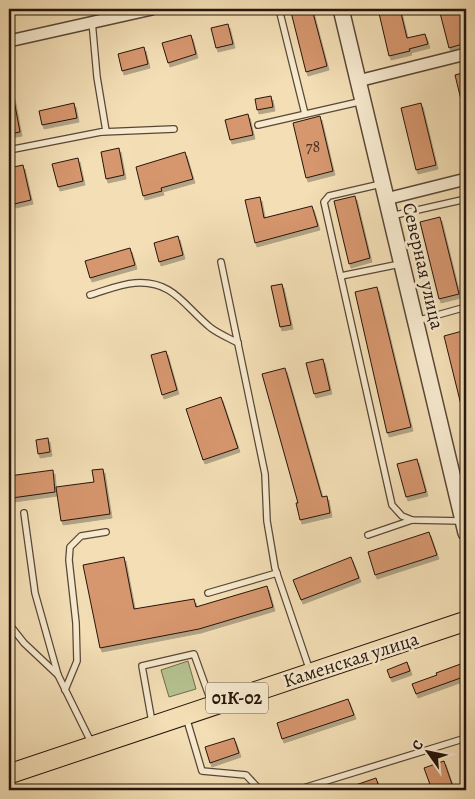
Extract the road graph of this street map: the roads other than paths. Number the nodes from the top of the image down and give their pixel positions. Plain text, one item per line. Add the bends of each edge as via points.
1 (152, 9) edge
2 (279, 9) edge
3 (341, 9) edge
4 (120, 12) edge
5 (92, 21) junction
6 (9, 41) edge
7 (466, 54) edge
8 (358, 81) junction
9 (363, 101) junction
10 (305, 114) junction
11 (258, 125) dead end
12 (174, 129) dead end
13 (102, 132) junction
14 (9, 150) edge
15 (466, 179) edge
16 (383, 184) junction
17 (386, 199) junction
18 (466, 199) edge
19 (391, 216) junction
20 (221, 262) dead end
21 (402, 264) junction
22 (341, 276) junction
23 (90, 295) dead end
24 (466, 306) edge
25 (416, 321) junction
26 (238, 342) junction
27 (24, 513) dead end
28 (464, 517) edge
29 (412, 520) junction
30 (106, 532) dead end
31 (368, 535) dead end
32 (276, 573) junction
33 (208, 593) dead end
34 (466, 621) edge
35 (9, 624) edge
36 (311, 673) junction
37 (58, 675) junction
38 (65, 690) junction
39 (213, 706) junction
40 (186, 715) junction
41 (153, 726) junction
42 (466, 738) edge
43 (93, 746) junction
44 (9, 774) edge
45 (260, 790) edge
46 (297, 790) edge

1 - 4 street
2 - 10 lane
3 - 8 street, Северная улица
4 - 5 street
5 - 6 street
5 - 13 lane via 106,131
7 - 8 street
8 - 9 street, Северная улица
9 - 10 lane
9 - 16 street, Северная улица
10 - 11 lane
12 - 13 lane
13 - 14 lane
15 - 17 street
16 - 17 street, Северная улица
16 - 22 lane via 329,196 324,202
17 - 19 street, Северная улица
18 - 19 lane
19 - 21 street, Северная улица
20 - 26 lane
21 - 22 lane
21 - 25 street, Северная улица
22 - 29 lane via 392,506
23 - 26 lane via 133,283 156,284 174,292 213,329
24 - 25 lane
25 - 28 street, Северная улица
26 - 32 lane via 264,474 266,521
27 - 37 lane via 35,593
28 - 29 lane
29 - 31 lane
30 - 38 lane via 81,536 70,547 77,660
32 - 33 lane
32 - 36 lane
34 - 36 main road, Каменская улица / 01К-02
35 - 37 lane
36 - 39 main road, Каменская улица / 01К-02
37 - 38 lane
38 - 43 lane
39 - 40 main road, Каменская улица / 01К-02
39 - 41 lane via 194,654 142,666
40 - 41 main road, Каменская улица / 01К-02
40 - 45 lane via 202,771 246,775
41 - 43 main road, Каменская улица / 01К-02
42 - 46 lane
43 - 44 main road, Каменская улица / 01К-02

